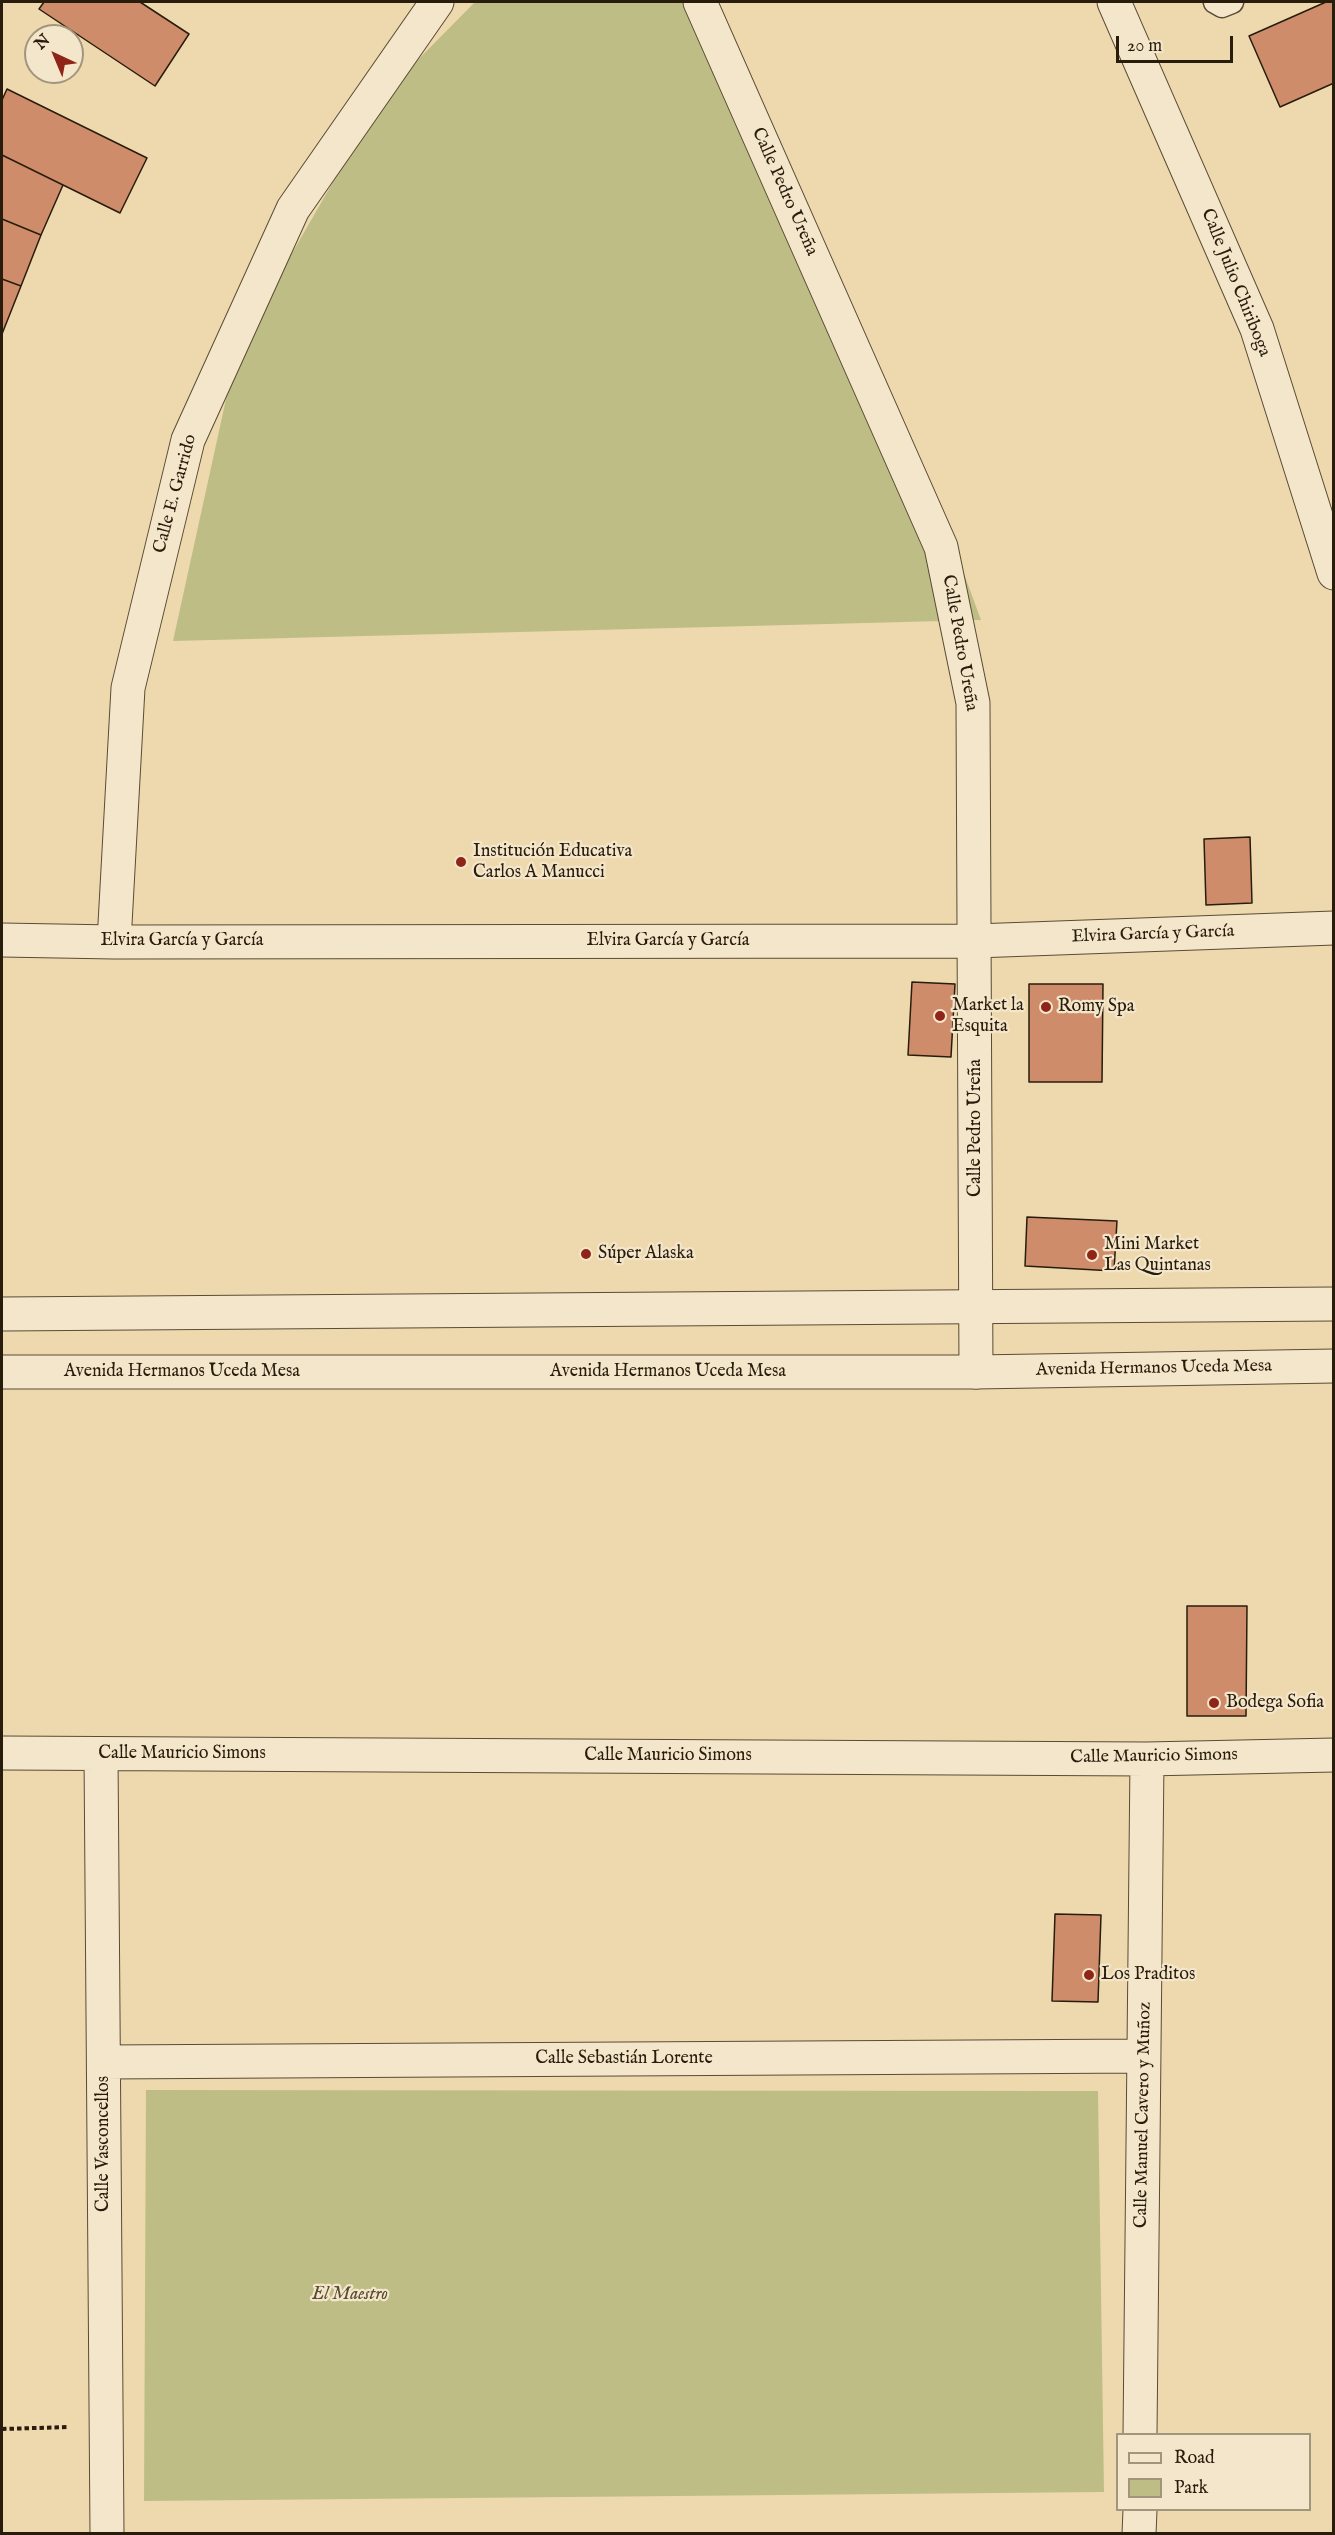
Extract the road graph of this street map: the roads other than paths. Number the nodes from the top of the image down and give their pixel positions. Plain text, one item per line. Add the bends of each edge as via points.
1 (437, 2) edge
2 (700, 2) edge
3 (1114, 2) edge
4 (1215, 2) edge
5 (1232, 2) edge
6 (1334, 573) edge
7 (1334, 928) edge
8 (2, 940) edge
9 (975, 941) junction
10 (114, 942) junction
11 (1334, 1304) edge
12 (978, 1305) junction
13 (2, 1314) edge
14 (1334, 1366) edge
15 (2, 1372) edge
16 (976, 1372) junction
17 (2, 1753) edge
18 (101, 1754) junction
19 (1334, 1755) edge
20 (1147, 1759) junction
21 (1144, 2056) junction
22 (104, 2062) junction
23 (1140, 2433) edge
24 (1140, 2511) edge
25 (107, 2534) edge
26 (1139, 2534) edge

1 - 10 street, Calle E. Garrido via 293,209 188,440 128,688
2 - 9 street, Calle Pedro Ureña via 941,547 973,702
3 - 6 street, Calle Julio Chiriboga via 1257,328
4 - 5 lane via 1222,6
7 - 9 street, Elvira García y García
8 - 10 street, Elvira García y García
9 - 10 street, Elvira García y García
9 - 12 street, Calle Pedro Ureña
11 - 12 street
12 - 13 street
12 - 16 street, Calle Pedro Ureña
14 - 16 street, Avenida Hermanos Uceda Mesa
15 - 16 street, Avenida Hermanos Uceda Mesa
17 - 18 street, Calle Mauricio Simons
18 - 20 street, Calle Mauricio Simons
18 - 22 street, Calle Vasconcellos
19 - 20 street, Calle Mauricio Simons
20 - 21 street, Calle Manuel Cavero y Muñoz
21 - 22 street, Calle Sebastián Lorente
21 - 23 street, Calle Manuel Cavero y Muñoz
22 - 25 street, Calle Vasconcellos
24 - 26 street

